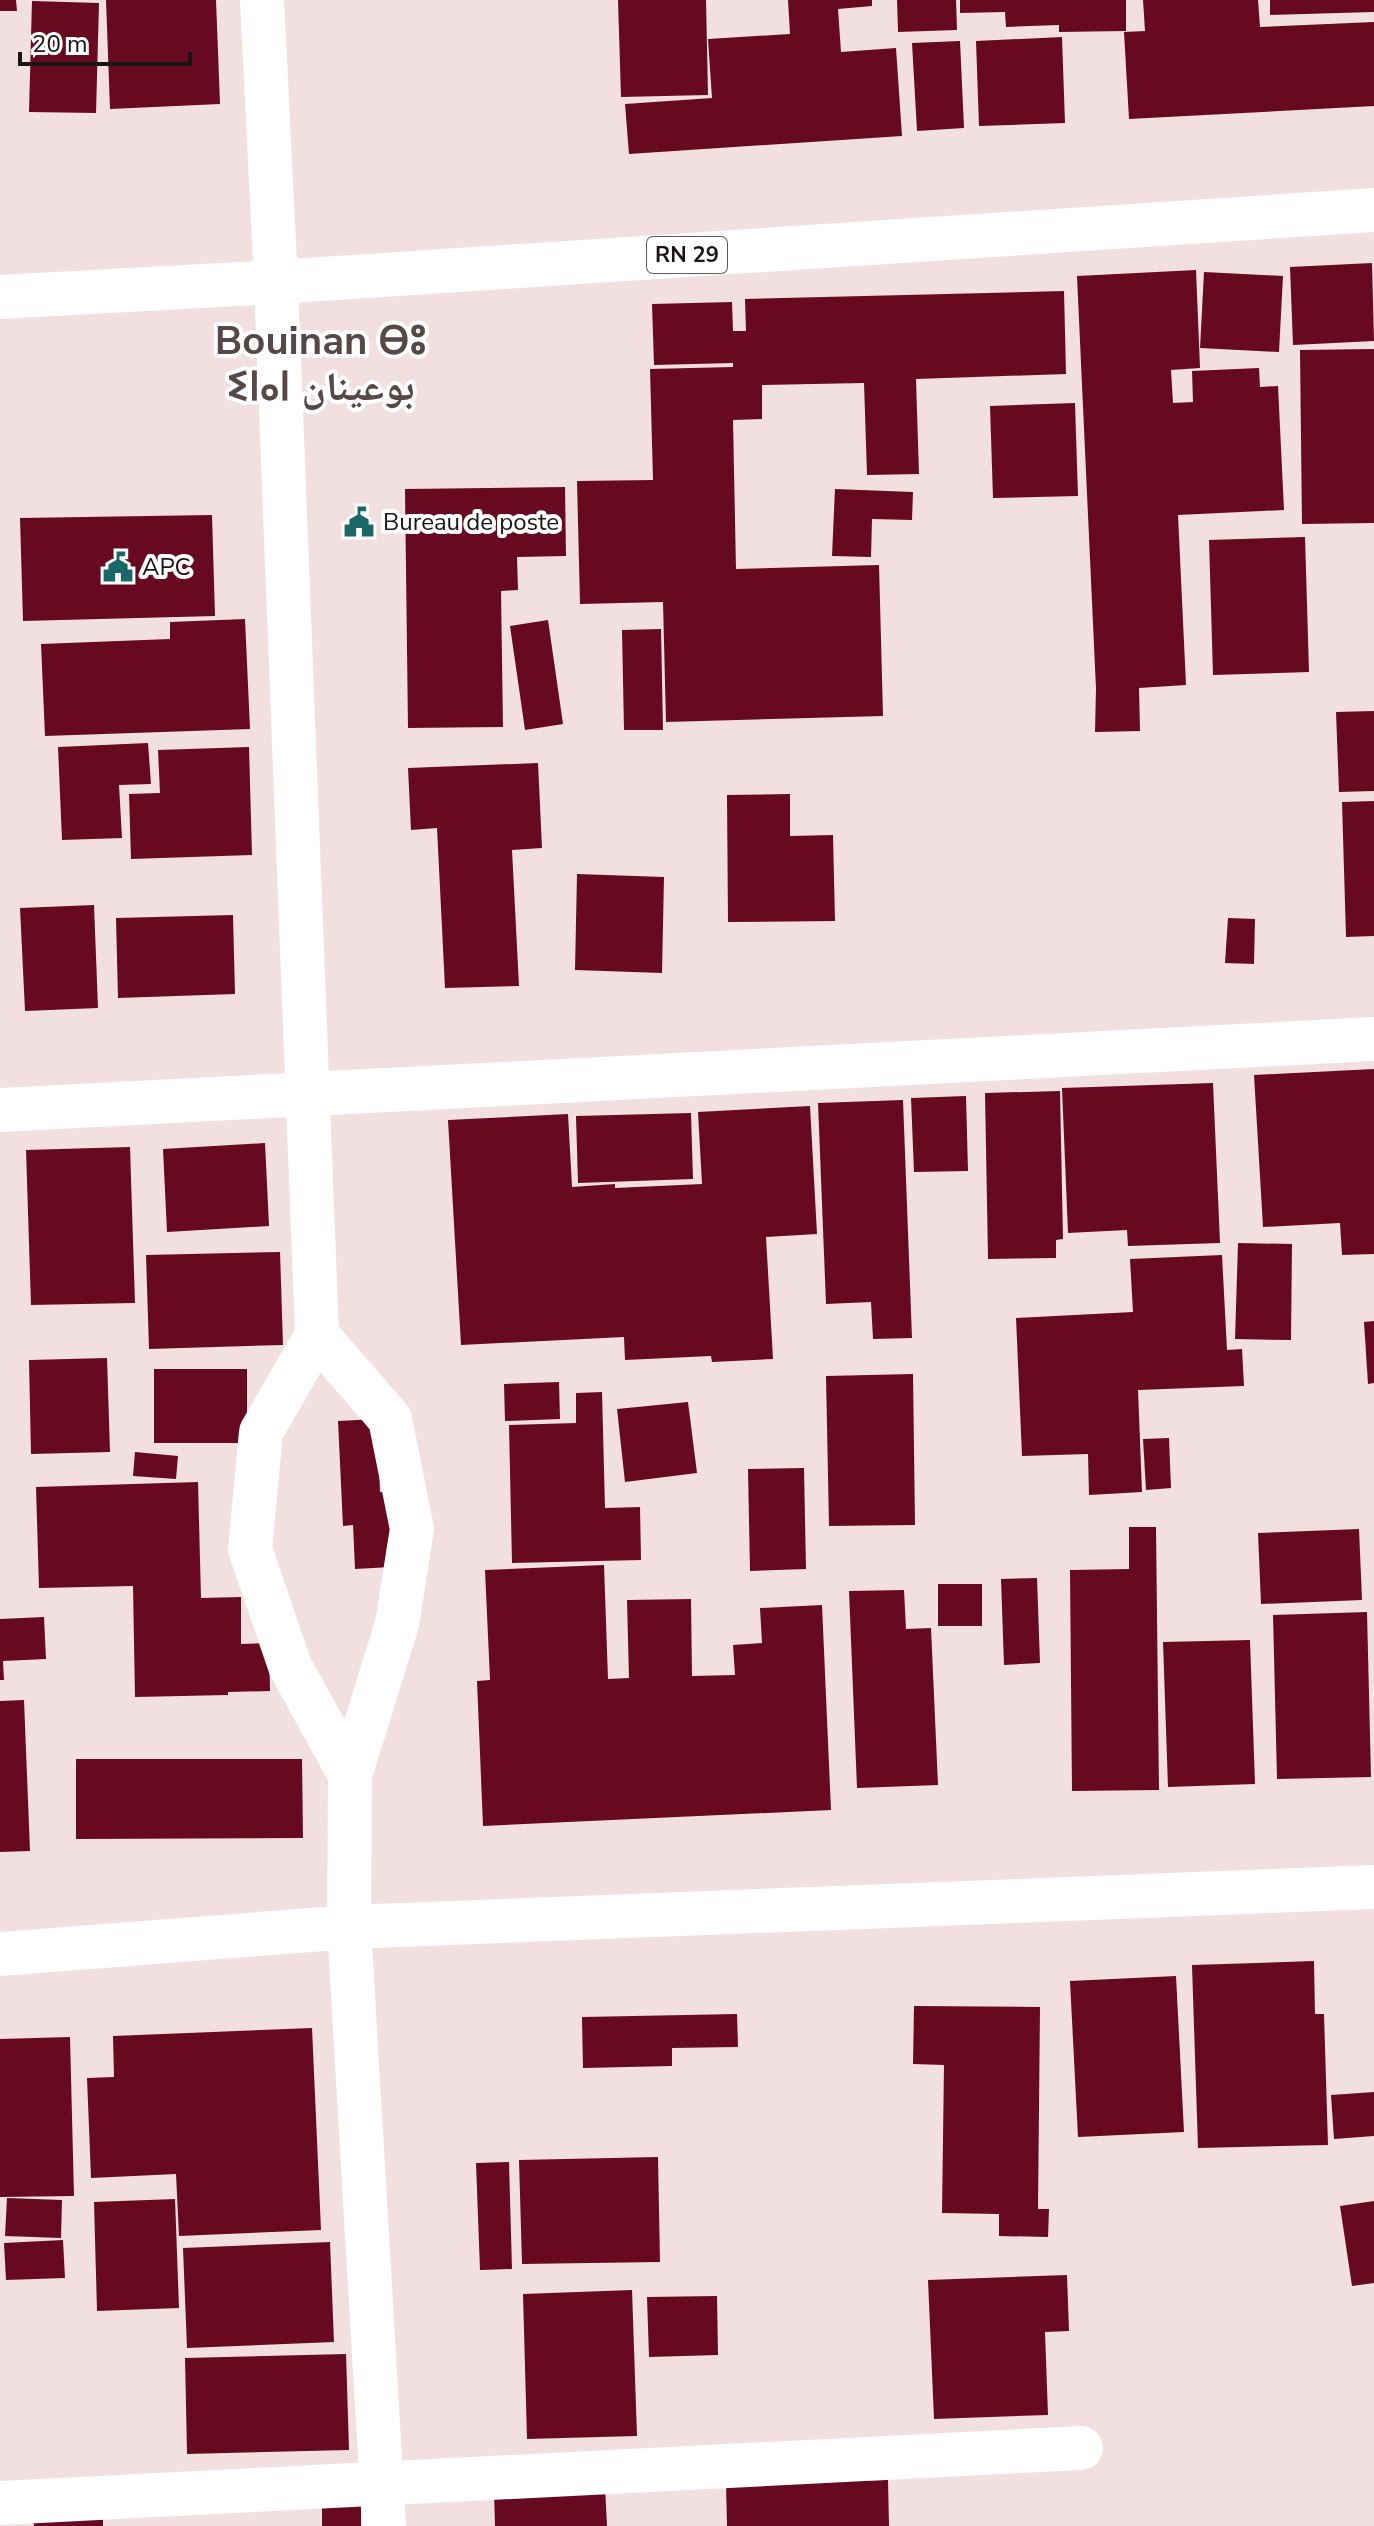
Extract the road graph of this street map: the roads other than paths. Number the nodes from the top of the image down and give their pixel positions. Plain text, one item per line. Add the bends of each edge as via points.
1 (262, 0) edge
2 (1374, 210) edge
3 (276, 282) junction
4 (0, 297) edge
5 (1374, 1039) edge
6 (306, 1093) junction
7 (0, 1110) edge
8 (317, 1335) junction
9 (350, 1775) junction
10 (1374, 1887) edge
11 (349, 1927) junction
12 (0, 1954) edge
13 (1081, 2448) dead end
14 (381, 2483) junction
15 (0, 2503) edge
16 (384, 2526) edge

1 - 3 street
2 - 3 street, RN 29
3 - 4 street, RN 29
3 - 6 street
5 - 6 street
6 - 7 street
6 - 8 street
8 - 9 street via 261,1432 250,1549 290,1666
8 - 9 street via 390,1419 412,1529 397,1624
9 - 11 street
10 - 11 street
11 - 12 street
11 - 14 street
13 - 14 street
14 - 15 street
14 - 16 street

